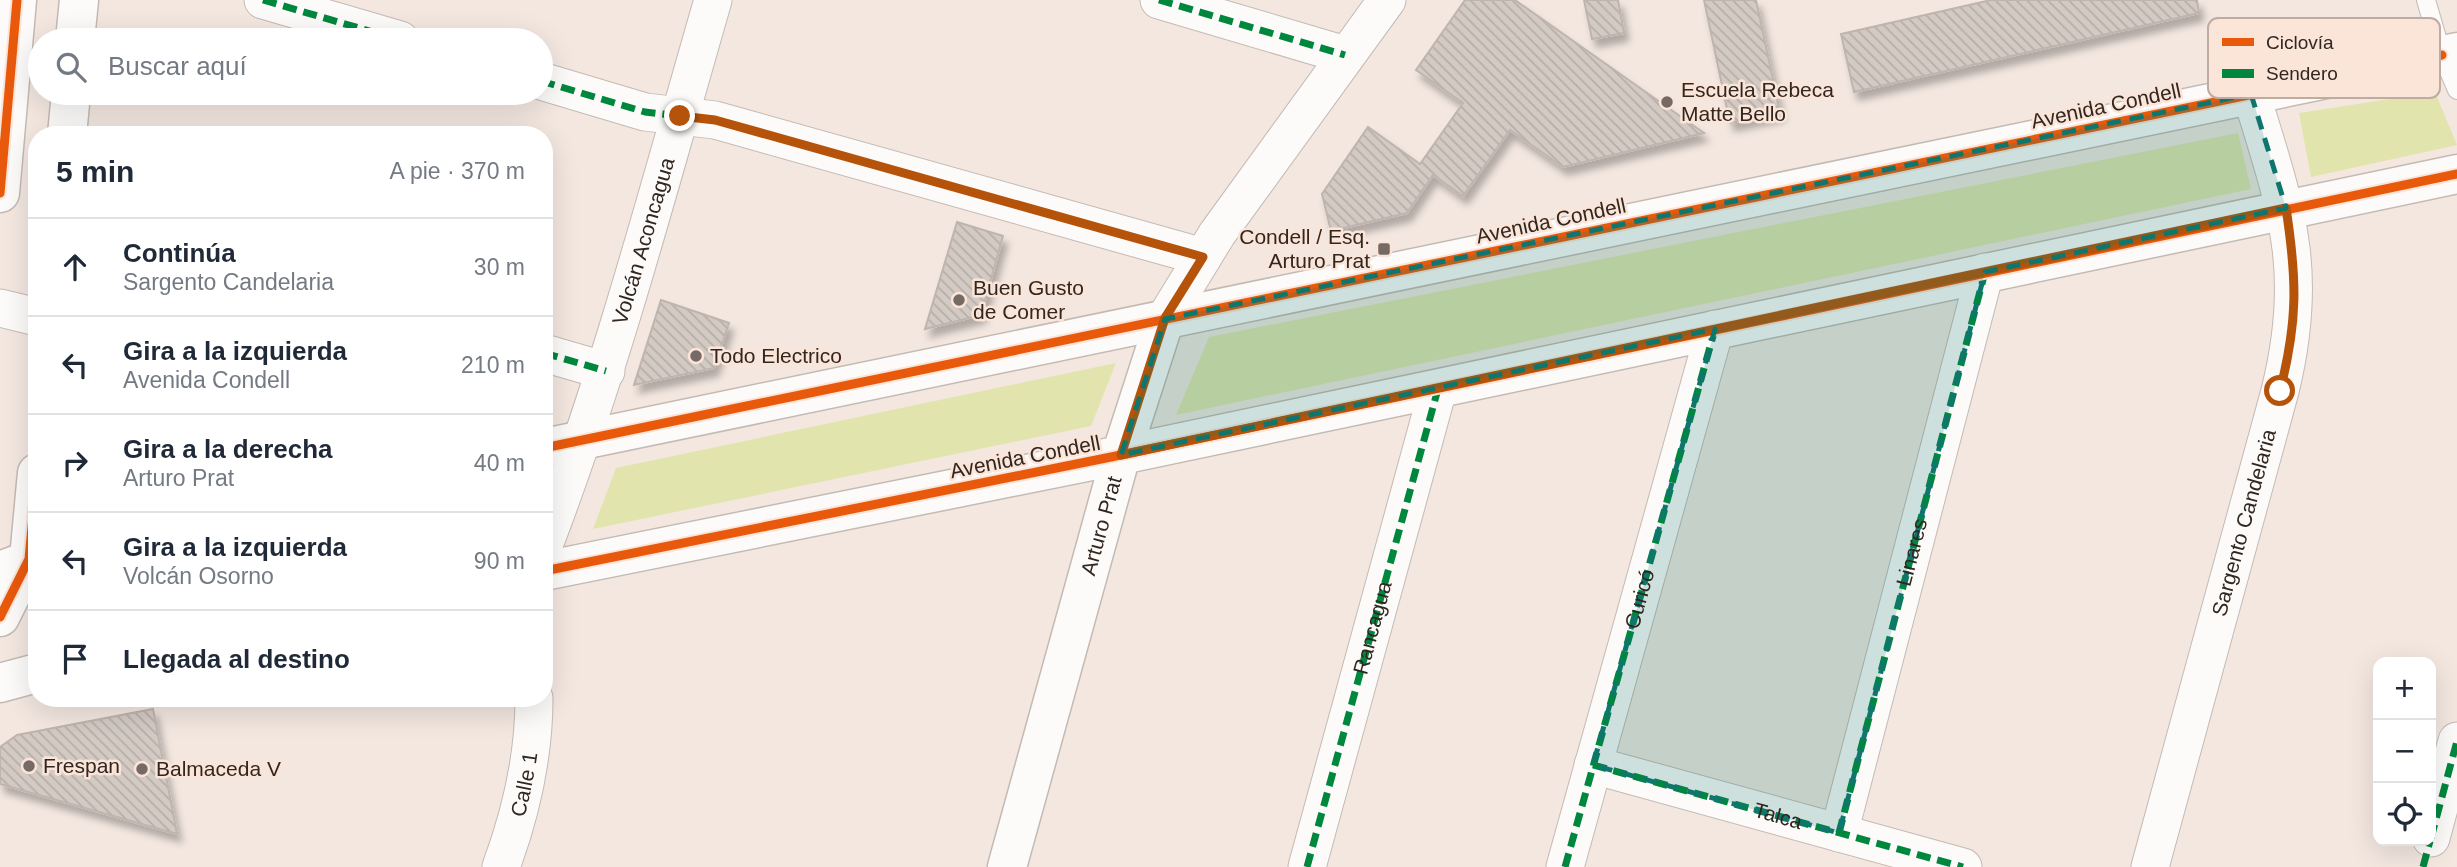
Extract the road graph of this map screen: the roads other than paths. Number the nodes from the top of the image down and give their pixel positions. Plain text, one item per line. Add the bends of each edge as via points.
1 (17, 0) edge
2 (79, 0) edge
3 (263, 0) edge
4 (713, 0) edge
5 (1159, 0) edge
6 (1387, 0) edge
7 (2426, 0) edge
8 (2434, 18) edge
9 (76, 28) edge
10 (359, 28) edge
11 (2440, 32) edge
12 (2449, 53) edge
13 (1345, 55) junction
14 (6, 65) edge
15 (553, 85) edge
16 (2457, 90) edge
17 (2232, 98) edge
18 (2252, 98) edge
19 (70, 105) edge
20 (680, 116) junction
21 (68, 126) edge
22 (2457, 174) edge
23 (0, 192) edge
24 (2286, 208) junction
25 (1203, 257) junction
26 (1984, 272) junction
27 (0, 308) edge
28 (28, 315) edge
29 (1165, 318) junction
30 (1715, 329) junction
31 (553, 356) edge
32 (606, 371) junction
33 (1438, 388) junction
34 (584, 439) junction
35 (553, 446) edge
36 (1121, 455) junction
37 (553, 521) edge
38 (28, 526) edge
39 (22, 562) edge
40 (553, 569) edge
41 (0, 617) edge
42 (28, 675) edge
43 (0, 683) edge
44 (533, 707) edge
45 (2457, 741) edge
46 (1593, 765) junction
47 (2436, 817) edge
48 (1839, 833) junction
49 (2428, 846) edge
50 (501, 867) edge
51 (1007, 867) edge
52 (1307, 867) edge
53 (1565, 867) edge
54 (1963, 867) edge
55 (2150, 867) edge
56 (2423, 867) edge

1 - 14 main road
2 - 9 main road
3 - 10 street
4 - 20 street, Volcán Aconcagua
5 - 13 street
6 - 13 street, Arturo Prat
7 - 8 lane
11 - 12 lane
12 - 16 lane
13 - 25 street, Arturo Prat
14 - 23 main road
15 - 20 street via 645,112
17 - 29 main road, Avenida Condell
18 - 24 street, Sargento Candelaria
19 - 21 main road
20 - 25 street via 715,120
20 - 32 street, Volcán Aconcagua
22 - 24 main road, Avenida Condell
24 - 26 main road, Avenida Condell
24 - 55 street, Sargento Candelaria via 2295,261 2289,356
25 - 29 street, Arturo Prat
26 - 30 main road, Avenida Condell
26 - 48 street, Linares
27 - 28 street
29 - 34 main road, Avenida Condell
29 - 36 main road, Arturo Prat
30 - 33 main road, Avenida Condell
30 - 46 street, Curicó
31 - 32 street
32 - 34 street, Volcán Aconcagua
33 - 36 main road, Avenida Condell
33 - 52 street, Rancagua
34 - 35 main road, Avenida Condell
34 - 37 street
36 - 40 main road, Avenida Condell
36 - 51 main road, Arturo Prat
38 - 39 main road
39 - 41 main road
42 - 43 main road
44 - 50 street, Calle 1 via 521,805
45 - 47 street
46 - 48 street, Talca
46 - 53 street, Curicó
48 - 54 street, Talca
49 - 56 street

